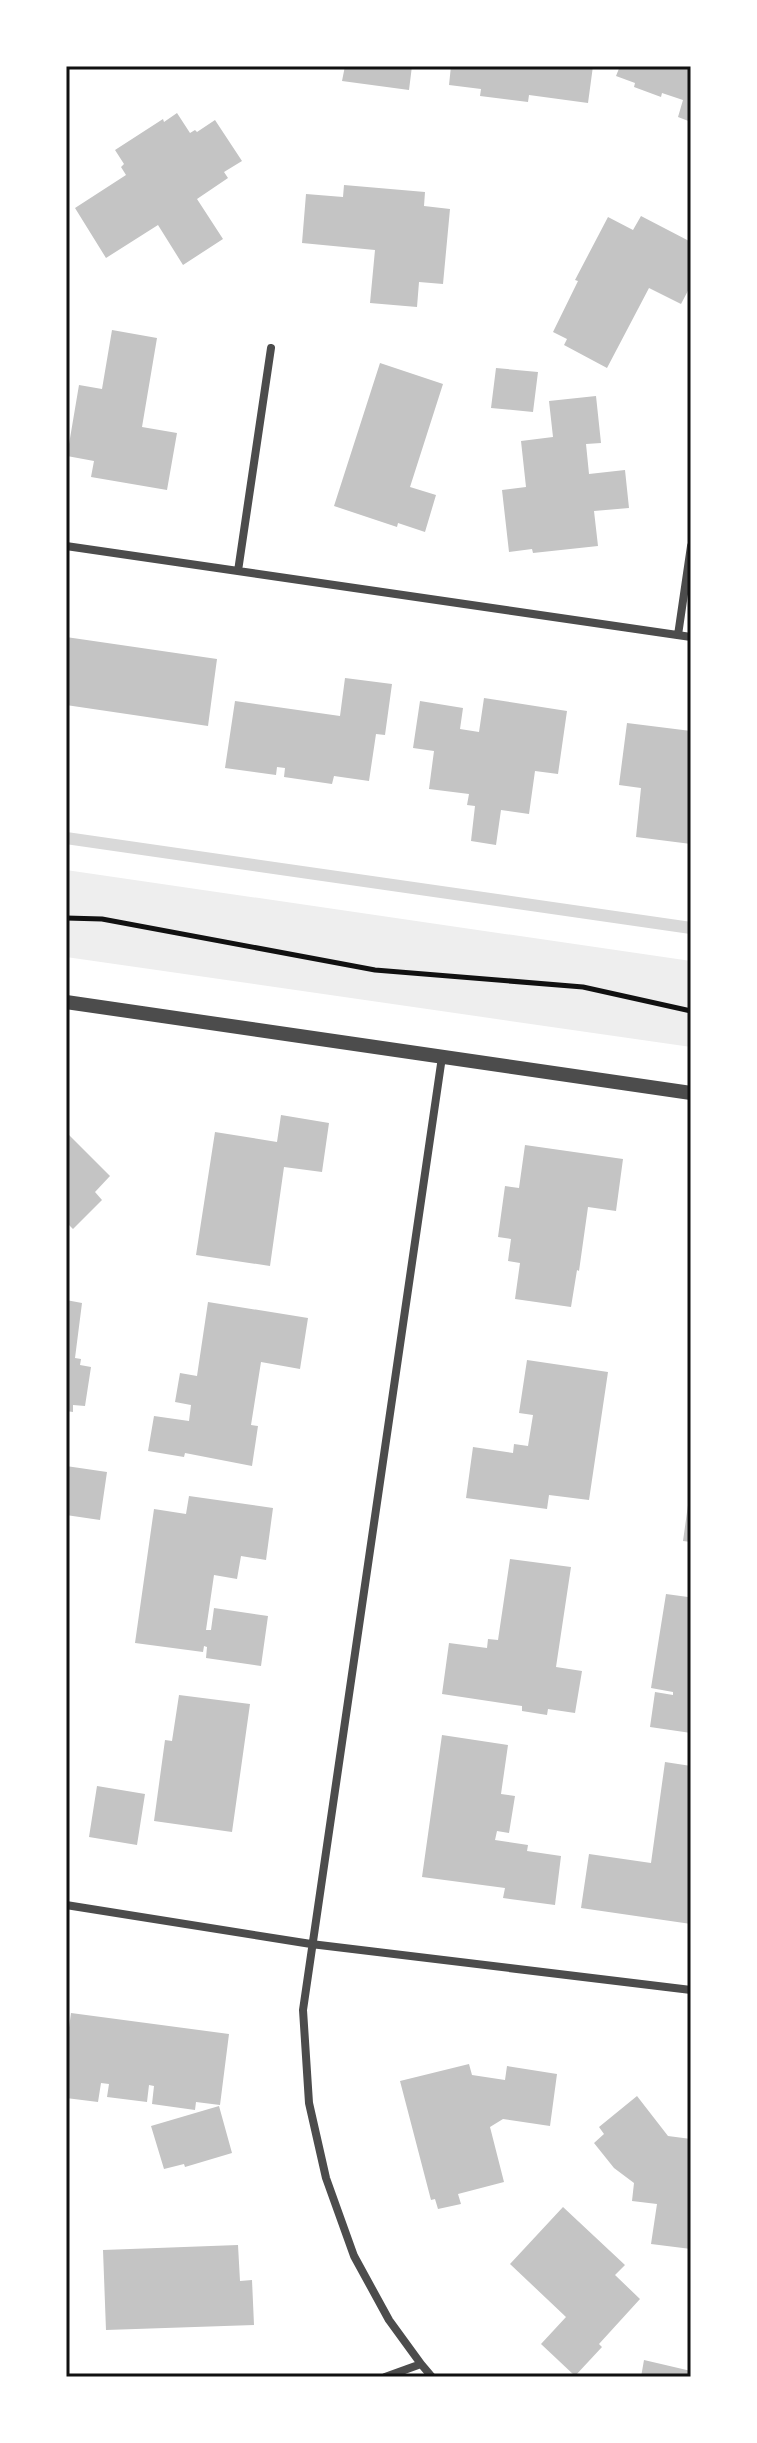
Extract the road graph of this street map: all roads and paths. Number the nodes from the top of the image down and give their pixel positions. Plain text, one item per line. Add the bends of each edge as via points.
1 (271, 348) dead end
2 (66, 546) edge
3 (691, 546) edge
4 (238, 571) junction
5 (678, 635) junction
6 (691, 637) edge
7 (66, 918) edge
8 (66, 1002) edge
9 (691, 1011) edge
10 (442, 1057) junction
11 (691, 1093) edge
12 (66, 1905) edge
13 (311, 1944) junction
14 (691, 1990) edge
15 (421, 2364) junction
16 (385, 2377) edge
17 (432, 2377) edge

1 - 4 street
2 - 4 street
3 - 5 street
4 - 5 street
5 - 6 street
7 - 9 path via 102,919 375,970 583,987
8 - 10 street
10 - 11 street
10 - 13 street
12 - 13 street
13 - 14 street
13 - 15 street via 303,2010 309,2103 326,2178 354,2256
15 - 16 street
15 - 17 street

